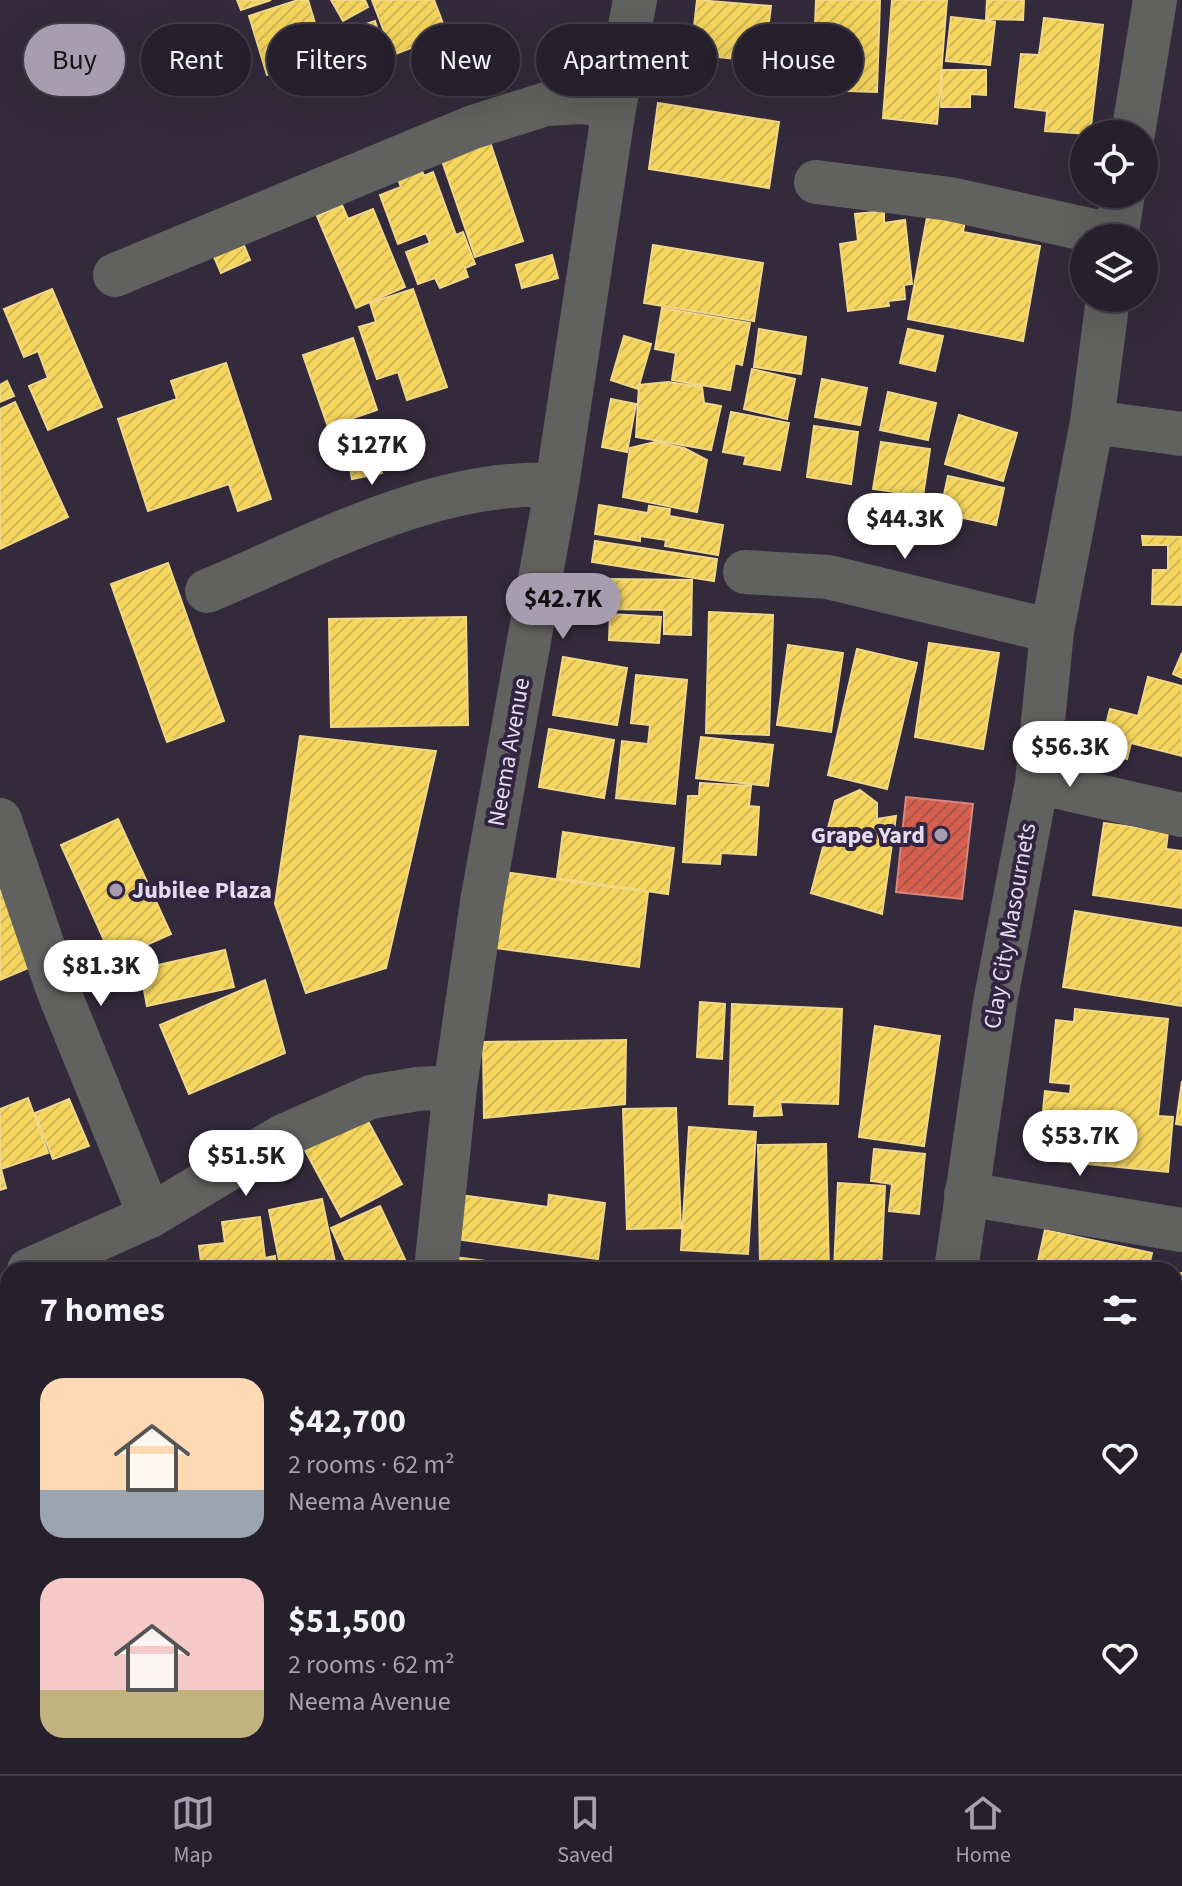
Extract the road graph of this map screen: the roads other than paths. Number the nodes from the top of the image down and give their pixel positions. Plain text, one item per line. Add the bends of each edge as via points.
1 (635, 0) edge
2 (1162, 29) edge
3 (614, 108) junction
4 (1137, 120) edge
5 (816, 182) dead end
6 (1119, 223) edge
7 (115, 275) dead end
8 (1106, 312) edge
9 (1092, 422) junction
10 (1182, 434) edge
11 (557, 485) junction
12 (745, 572) dead end
13 (207, 591) dead end
14 (1052, 631) junction
15 (1037, 782) junction
16 (1182, 815) edge
17 (0, 820) edge
18 (455, 1087) junction
19 (966, 1194) junction
20 (150, 1216) junction
21 (1182, 1230) edge
22 (47, 1262) edge
23 (437, 1262) edge
24 (957, 1262) edge

1 - 3 street, Neema Avenue
2 - 4 street
3 - 7 street via 582,102 546,104 473,127
3 - 11 street, Neema Avenue
5 - 6 street
8 - 9 street, Clay City Masournets
9 - 10 street
9 - 14 street, Clay City Masournets
11 - 13 street via 470,489 394,514
11 - 18 street, Neema Avenue via 482,902
12 - 14 street via 828,577
14 - 15 street, Clay City Masournets
15 - 16 street
15 - 19 street, Clay City Masournets
17 - 20 street via 58,990
18 - 20 street via 371,1097 283,1136
18 - 23 street, Neema Avenue
19 - 21 street
19 - 24 street, Clay City Masournets
20 - 22 street

